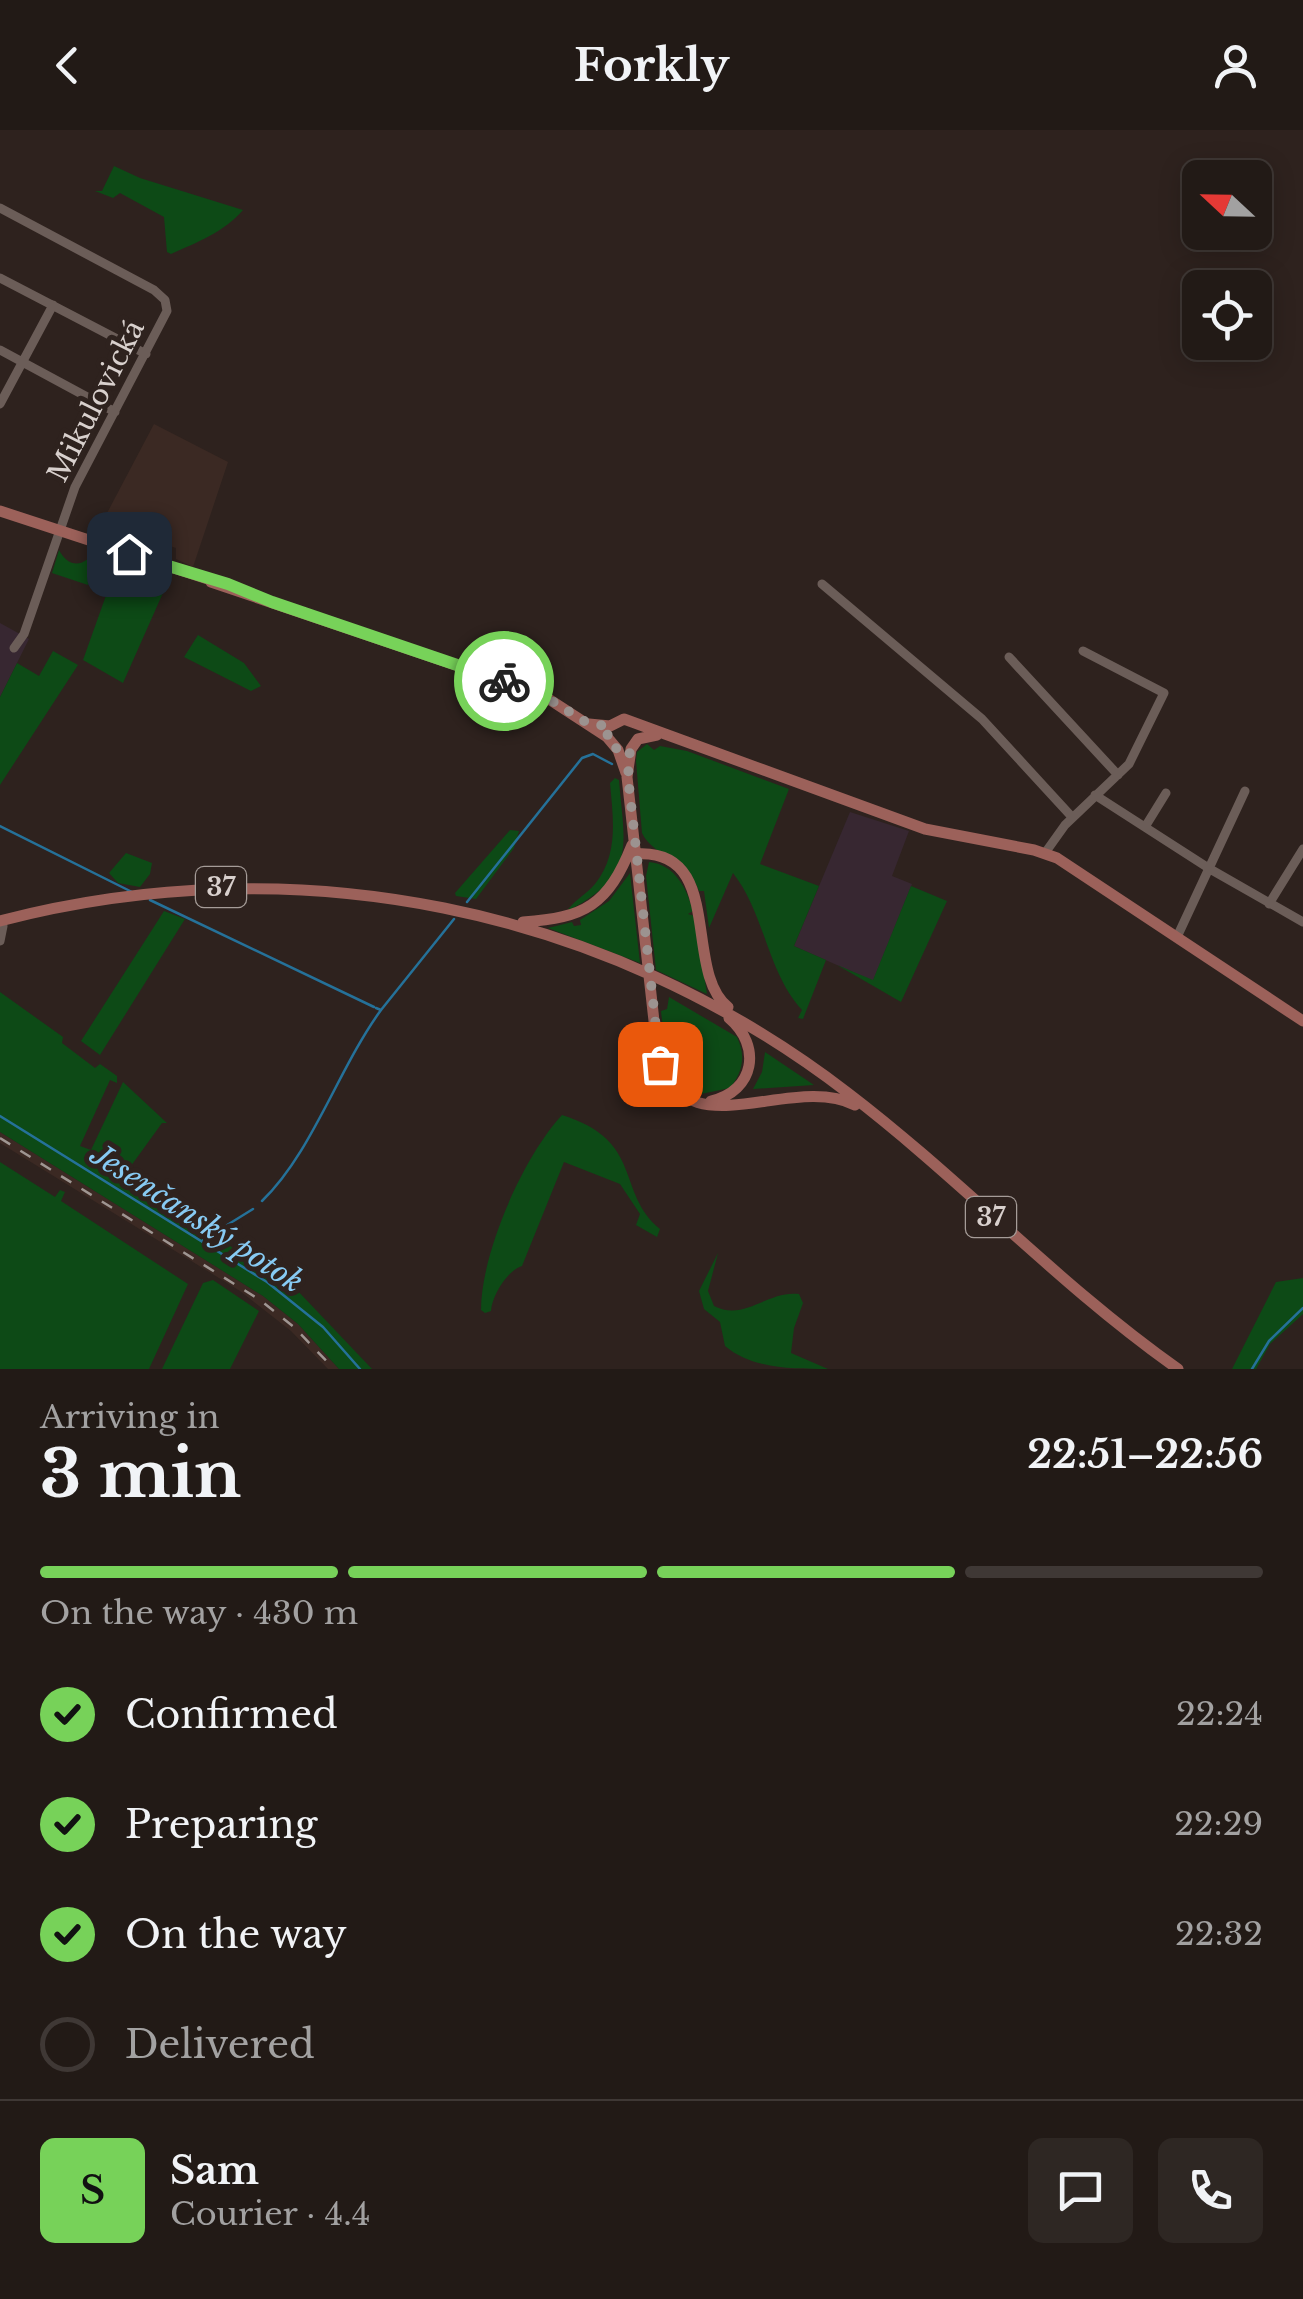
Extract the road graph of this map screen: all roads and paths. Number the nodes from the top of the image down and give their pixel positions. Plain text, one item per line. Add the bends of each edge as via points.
1 (0, 208) edge
2 (0, 278) edge
3 (53, 305) junction
4 (0, 350) edge
5 (146, 354) junction
6 (22, 362) junction
7 (0, 404) edge
8 (115, 412) junction
9 (0, 511) edge
10 (59, 531) junction
11 (211, 582) junction
12 (822, 584) dead end
13 (272, 602) junction
14 (14, 648) dead end
15 (1083, 651) dead end
16 (1009, 657) dead end
17 (609, 732) junction
18 (631, 741) junction
19 (1118, 775) junction
20 (1245, 791) dead end
21 (1166, 793) dead end
22 (1096, 796) junction
23 (1072, 818) junction
24 (1145, 828) junction
25 (635, 848) junction
26 (1303, 849) edge
27 (1045, 853) junction
28 (1210, 869) junction
29 (1269, 904) junction
30 (3, 922) edge
31 (1303, 922) edge
32 (512, 923) junction
33 (1177, 936) junction
34 (0, 941) edge
35 (708, 1001) junction
36 (1303, 1021) edge
37 (751, 1026) junction
38 (692, 1101) junction
39 (880, 1119) junction
40 (1178, 1369) edge

1 - 5 street, Mikulovická via 160,294 167,311
2 - 3 street
3 - 5 street
3 - 6 street
4 - 6 street
5 - 8 street, Mikulovická
6 - 7 street
6 - 8 street
8 - 10 street, Mikulovická
9 - 10 main road
10 - 11 main road
10 - 14 street, Mikulovická
11 - 13 main road
11 - 13 main road
12 - 23 street via 982,718
13 - 17 main road via 535,692
15 - 19 street via 1164,694 1130,764
16 - 19 street
17 - 18 main road
17 - 18 main road via 624,720
18 - 25 main road
18 - 27 main road via 662,734 925,829
19 - 22 street
20 - 28 street
21 - 24 street
22 - 23 street
22 - 24 street
23 - 27 street
24 - 28 street
25 - 32 main road via 590,907 564,919
25 - 37 main road via 663,858 688,880 710,984
25 - 38 main road via 662,1070 675,1091
26 - 29 street
27 - 33 main road
28 - 29 street
28 - 33 street
29 - 31 street
30 - 32 main road, 37 via 125,895 234,887 337,890
30 - 34 street
32 - 35 main road, 37 via 603,953
33 - 36 main road
35 - 37 main road, 37
35 - 38 main road via 745,1035 751,1061 734,1093
37 - 39 main road, 37
38 - 39 main road via 720,1106 825,1095
39 - 40 main road, 37 via 1066,1282

